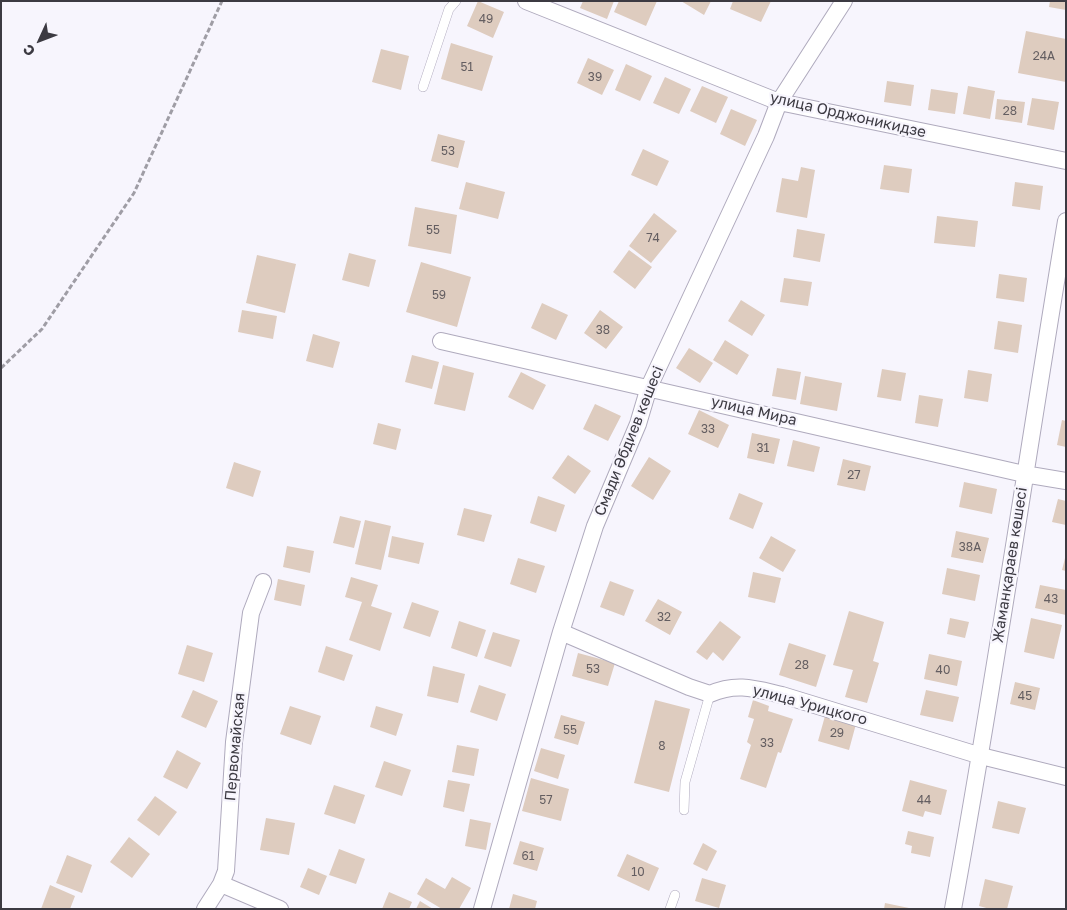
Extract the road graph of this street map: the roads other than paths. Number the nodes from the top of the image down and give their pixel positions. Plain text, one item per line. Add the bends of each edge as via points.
1 (456, 1) edge
2 (526, 1) edge
3 (844, 1) edge
4 (423, 87) dead end
5 (779, 102) junction
6 (1066, 161) edge
7 (1066, 221) edge
8 (441, 341) dead end
9 (649, 387) junction
10 (1024, 474) junction
11 (1066, 481) edge
12 (263, 582) dead end
13 (561, 632) junction
14 (710, 694) junction
15 (982, 756) junction
16 (1066, 777) edge
17 (684, 810) dead end
18 (221, 884) junction
19 (675, 895) dead end
20 (205, 909) edge
21 (280, 909) edge
22 (482, 909) edge
23 (670, 909) edge
24 (953, 909) edge

1 - 4 lane via 449,9
2 - 5 street, улица Орджоникидзе
3 - 5 street, Смади Әбдиев көшесі
5 - 6 street, улица Орджоникидзе
5 - 9 street, Смади Әбдиев көшесі
7 - 10 street, Жаманқараев көшесі
8 - 9 street, улица Мира
9 - 10 street, улица Мира
9 - 13 street, Смади Әбдиев көшесі via 638,424 595,526
10 - 11 street, улица Мира
10 - 15 street, Жаманқараев көшесі
12 - 18 street, Первомайская via 251,614 234,742 226,870
13 - 14 street
13 - 22 street, Смади Әбдиев көшесі
14 - 15 street, улица Урицкого via 736,686 752,688
14 - 17 lane via 685,782
15 - 16 street, улица Урицкого
15 - 24 street, Жаманқараев көшесі
18 - 20 street, Первомайская
18 - 21 street
19 - 23 lane

